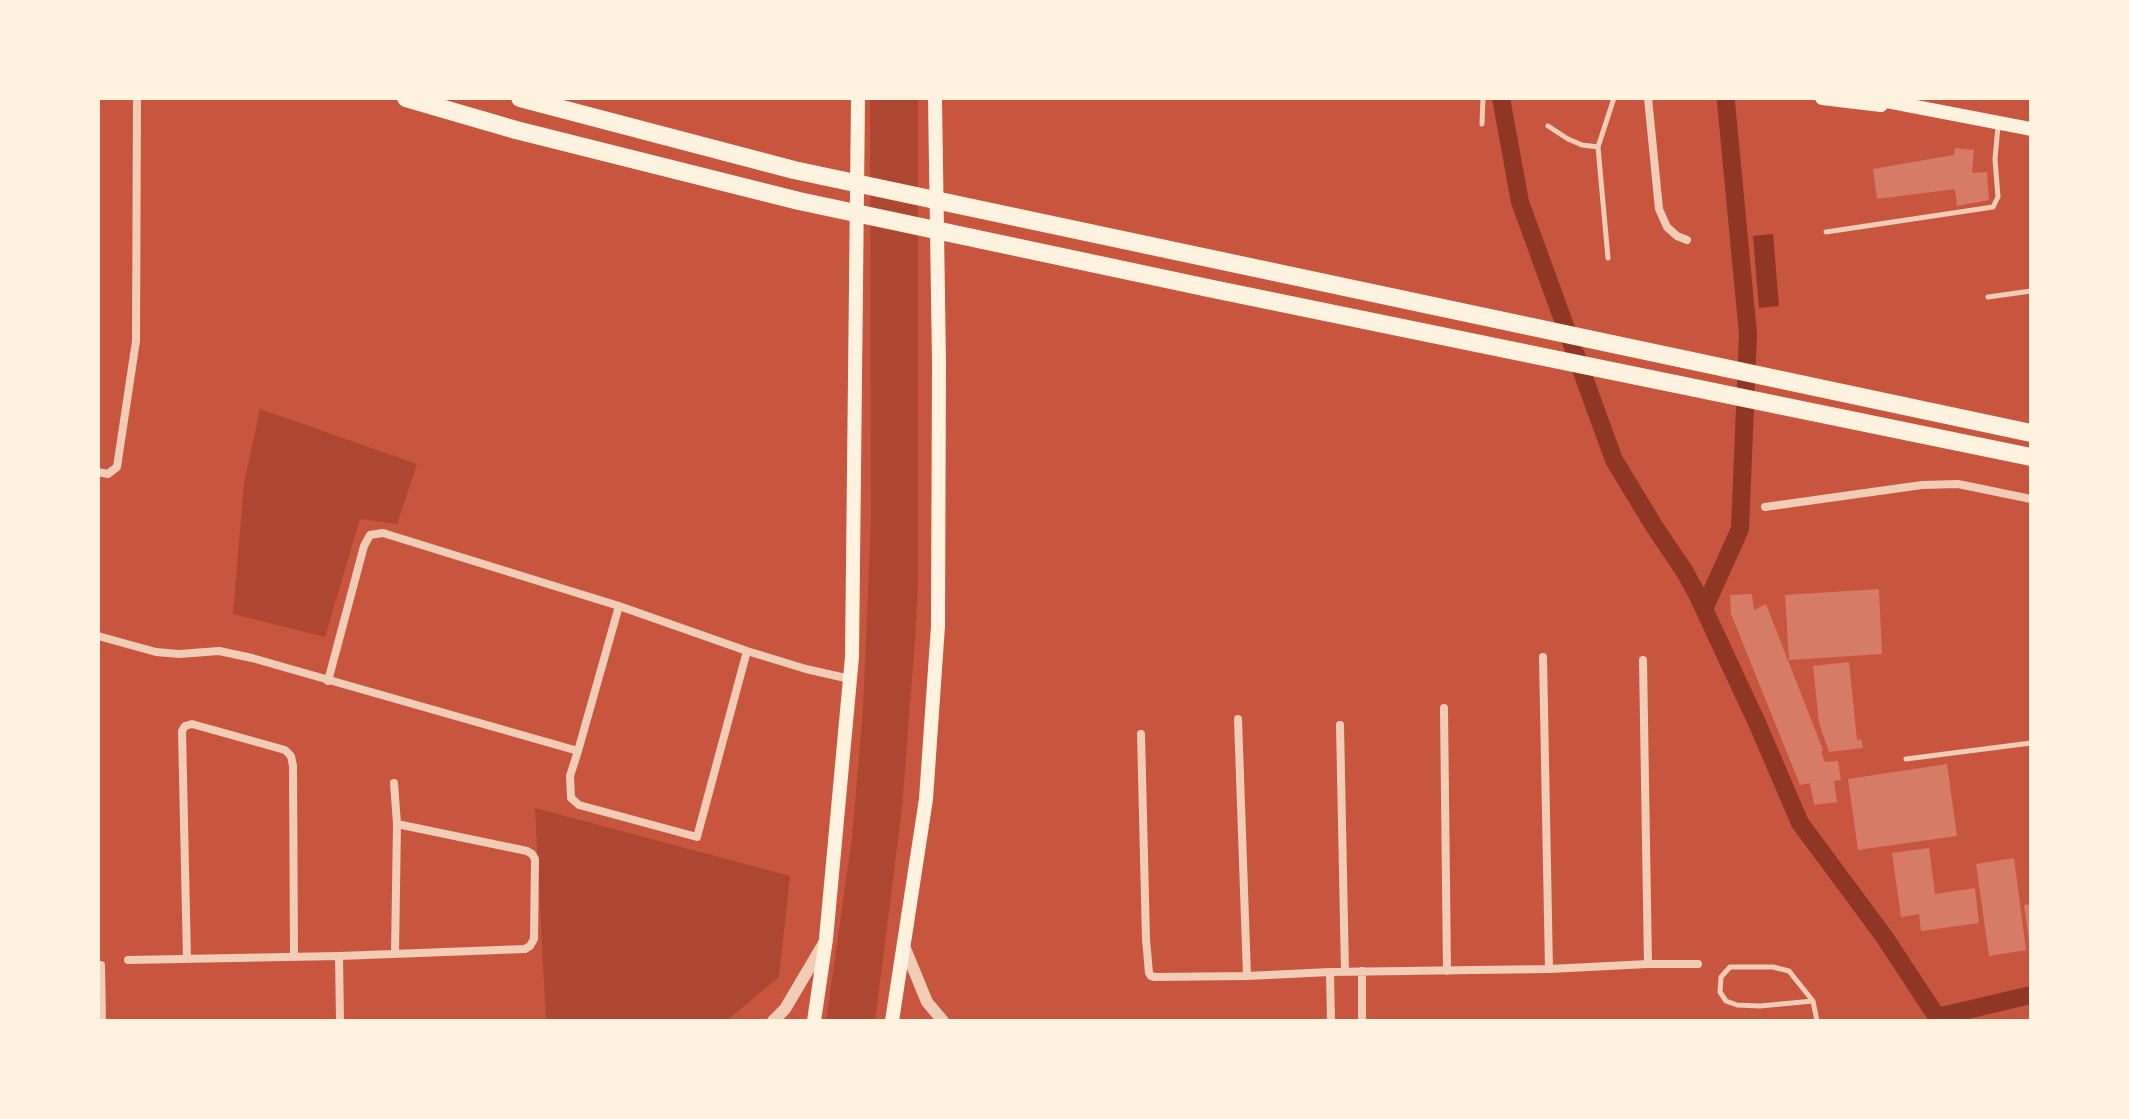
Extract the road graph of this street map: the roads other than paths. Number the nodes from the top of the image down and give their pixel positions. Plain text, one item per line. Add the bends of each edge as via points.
1 (137, 98) edge
2 (406, 98) edge
3 (520, 98) edge
4 (858, 98) edge
5 (1483, 98) edge
6 (1614, 98) edge
7 (1648, 98) edge
8 (1822, 98) edge
9 (1870, 98) edge
10 (935, 99) edge
11 (1949, 114) junction
12 (1482, 124) dead end
13 (1998, 124) junction
14 (1548, 126) dead end
15 (2031, 129) edge
16 (1598, 147) junction
17 (1826, 232) dead end
18 (1687, 240) dead end
19 (1608, 258) dead end
20 (2031, 291) edge
21 (1988, 297) dead end
22 (2031, 433) edge
23 (2031, 457) edge
24 (98, 472) edge
25 (2031, 499) edge
26 (1765, 507) dead end
27 (619, 606) junction
28 (98, 636) edge
29 (747, 651) junction
30 (1543, 657) dead end
31 (1643, 660) dead end
32 (850, 679) junction
33 (328, 681) junction
34 (1444, 708) dead end
35 (1238, 719) dead end
36 (1340, 725) dead end
37 (1141, 734) dead end
38 (2031, 743) edge
39 (578, 751) junction
40 (1906, 759) dead end
41 (394, 783) dead end
42 (397, 824) junction
43 (826, 939) junction
44 (904, 946) junction
45 (395, 954) junction
46 (339, 956) junction
47 (294, 957) junction
48 (187, 959) junction
49 (128, 960) dead end
50 (1648, 964) junction
51 (1698, 964) dead end
52 (98, 965) edge
53 (1549, 969) junction
54 (1362, 971) junction
55 (1447, 971) junction
56 (1330, 972) junction
57 (1345, 972) junction
58 (1247, 976) junction
59 (1813, 1001) junction
60 (102, 1021) edge
61 (340, 1021) edge
62 (773, 1021) edge
63 (814, 1021) edge
64 (892, 1021) edge
65 (943, 1021) edge
66 (1331, 1021) edge
67 (1362, 1021) edge
68 (1817, 1021) edge

1 - 24 street via 136,341 117,467 108,474
2 - 23 highway via 799,201
3 - 22 highway via 810,174
4 - 32 main road
5 - 12 lane
6 - 16 lane
7 - 18 street via 1659,209 1667,227
8 - 11 main road
9 - 11 main road
10 - 44 main road via 938,626 926,799
11 - 13 main road
13 - 15 main road
13 - 17 lane via 1998,197 1993,207
14 - 16 lane via 1582,145
16 - 19 lane
20 - 21 lane
25 - 26 street via 1958,484 1922,485
27 - 29 street
27 - 33 street via 407,539 370,535
27 - 39 street
28 - 33 street via 156,652 219,651
29 - 32 street
29 - 39 street via 697,837 579,805 571,798 570,776
30 - 53 street
31 - 50 street
32 - 43 main road
33 - 39 street
34 - 55 street
35 - 58 street
36 - 57 street
37 - 58 street via 1149,973
38 - 40 lane
41 - 42 street
42 - 45 street
42 - 45 street via 532,854 535,926 534,939 525,949
43 - 62 street
43 - 63 main road
44 - 64 main road
44 - 65 street via 927,1002
45 - 46 street
46 - 47 street
46 - 61 street
47 - 48 street
47 - 48 street via 291,756 192,724 182,731
48 - 49 street
50 - 51 street
50 - 53 street
52 - 60 street
53 - 55 street
54 - 55 street
54 - 57 street
54 - 67 street
56 - 57 street
56 - 58 street
56 - 66 street
59 - 59 lane via 1789,971 1730,967 1721,977 1720,992 1737,1005
59 - 68 lane

